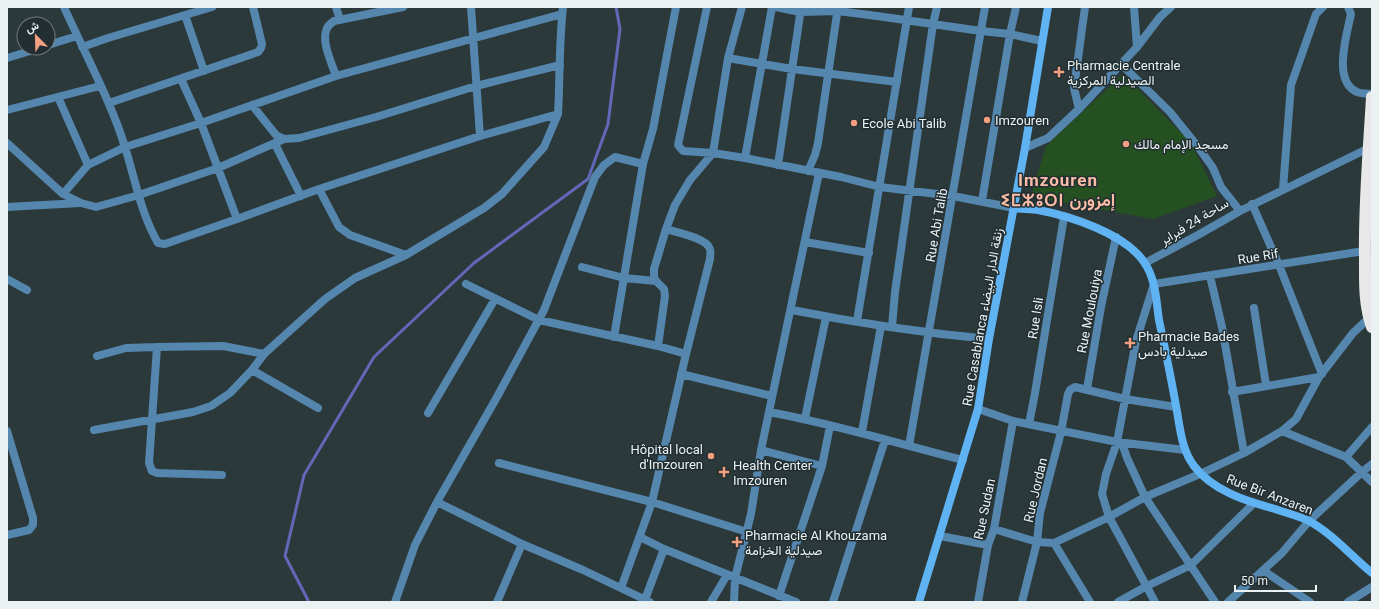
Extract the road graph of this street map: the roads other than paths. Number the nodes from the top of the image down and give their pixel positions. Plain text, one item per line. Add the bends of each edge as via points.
1 (64, 7) edge
2 (212, 7) edge
3 (253, 7) edge
4 (336, 7) edge
5 (402, 7) edge
6 (471, 7) edge
7 (676, 7) edge
8 (707, 7) edge
9 (742, 7) edge
10 (772, 7) edge
11 (776, 7) edge
12 (909, 7) edge
13 (937, 7) edge
14 (985, 7) edge
15 (1016, 7) edge
16 (1048, 7) edge
17 (1085, 7) edge
18 (1134, 7) edge
19 (1160, 7) edge
20 (1170, 7) edge
21 (1323, 7) edge
22 (1348, 7) edge
23 (838, 9) edge
24 (800, 10) edge
25 (562, 11) edge
26 (878, 11) edge
27 (185, 15) junction
28 (1160, 18) junction
29 (340, 20) junction
30 (907, 21) junction
31 (933, 24) junction
32 (981, 31) junction
33 (1010, 34) junction
34 (78, 36) junction
35 (474, 38) junction
36 (1042, 41) junction
37 (56, 43) edge
38 (82, 47) junction
39 (1137, 47) junction
40 (728, 58) junction
41 (763, 64) junction
42 (1121, 64) junction
43 (560, 65) junction
44 (792, 69) junction
45 (204, 71) junction
46 (828, 74) junction
47 (336, 76) junction
48 (181, 79) junction
49 (897, 82) junction
50 (100, 86) junction
51 (476, 86) junction
52 (1372, 95) edge
53 (58, 97) junction
54 (109, 104) junction
55 (252, 105) junction
56 (1079, 109) junction
57 (7, 110) edge
58 (558, 114) junction
59 (201, 123) junction
60 (480, 136) junction
61 (284, 139) junction
62 (275, 144) junction
63 (9, 147) edge
64 (125, 147) junction
65 (1025, 148) junction
66 (1369, 148) junction
67 (713, 153) junction
68 (745, 158) junction
69 (643, 164) junction
70 (88, 165) junction
71 (778, 165) junction
72 (218, 168) junction
73 (808, 171) junction
74 (820, 173) junction
75 (880, 187) junction
76 (319, 189) junction
77 (1283, 189) junction
78 (908, 191) junction
79 (63, 194) junction
80 (139, 195) junction
81 (300, 196) junction
82 (953, 196) junction
83 (982, 202) junction
84 (81, 203) junction
85 (1252, 204) junction
86 (7, 207) edge
87 (1014, 208) junction
88 (1240, 211) junction
89 (1064, 217) junction
90 (237, 219) junction
91 (666, 228) junction
92 (1116, 237) junction
93 (805, 242) junction
94 (1364, 251) junction
95 (869, 253) junction
96 (406, 255) junction
97 (1145, 263) junction
98 (1279, 265) junction
99 (582, 267) dead end
100 (1210, 276) junction
101 (624, 278) junction
102 (7, 279) edge
103 (656, 281) junction
104 (466, 284) dead end
105 (1154, 284) junction
106 (27, 290) dead end
107 (495, 299) junction
108 (1254, 308) dead end
109 (792, 310) junction
110 (826, 317) junction
111 (539, 320) junction
112 (857, 321) junction
113 (1370, 322) edge
114 (881, 326) junction
115 (892, 327) junction
116 (928, 333) junction
117 (614, 337) junction
118 (989, 339) junction
119 (658, 346) junction
120 (157, 347) junction
121 (264, 354) junction
122 (686, 354) junction
123 (97, 356) dead end
124 (252, 370) junction
125 (682, 374) junction
126 (1320, 375) junction
127 (1266, 386) junction
128 (1087, 389) junction
129 (1232, 392) junction
130 (772, 396) junction
131 (1125, 399) junction
132 (1176, 407) junction
133 (318, 408) dead end
134 (978, 409) junction
135 (769, 412) junction
136 (428, 413) dead end
137 (805, 418) junction
138 (152, 420) junction
139 (1013, 421) junction
140 (1029, 424) junction
141 (830, 426) junction
142 (1372, 427) edge
143 (94, 430) dead end
144 (7, 431) edge
145 (1282, 431) junction
146 (862, 432) junction
147 (1062, 432) junction
148 (885, 440) junction
149 (1120, 443) junction
150 (909, 446) junction
151 (761, 450) junction
152 (1185, 450) junction
153 (1244, 453) junction
154 (1346, 457) junction
155 (963, 460) junction
156 (499, 463) dead end
157 (1372, 464) edge
158 (822, 466) junction
159 (1362, 472) junction
160 (1200, 474) junction
161 (222, 475) dead end
162 (1372, 482) edge
163 (1145, 497) junction
164 (437, 502) junction
165 (652, 502) junction
166 (1254, 503) junction
167 (1109, 517) junction
168 (1309, 521) junction
169 (994, 529) junction
170 (747, 532) junction
171 (7, 535) edge
172 (940, 536) junction
173 (640, 537) junction
174 (1037, 542) junction
175 (522, 544) junction
176 (1054, 544) junction
177 (988, 545) junction
178 (664, 549) junction
179 (1191, 565) junction
180 (1264, 571) junction
181 (1372, 573) edge
182 (731, 576) junction
183 (1146, 586) junction
184 (1372, 587) edge
185 (621, 588) junction
186 (779, 596) junction
187 (646, 601) edge
188 (1231, 601) edge
189 (395, 602) edge
190 (497, 602) edge
191 (711, 602) edge
192 (734, 602) edge
193 (796, 602) edge
194 (833, 602) edge
195 (919, 602) edge
196 (978, 602) edge
197 (1022, 602) edge
198 (1090, 602) edge
199 (1118, 602) edge
200 (1155, 602) edge
201 (1215, 602) edge
202 (1310, 602) edge
203 (1348, 602) edge

1 - 34 street
2 - 27 street
3 - 45 street via 262,44 258,52
4 - 29 street
5 - 29 street
6 - 35 street
7 - 69 street via 653,129
8 - 67 street via 678,145 683,151
9 - 40 street
10 - 41 street
11 - 24 street
12 - 30 street
13 - 31 street
14 - 32 street, Rue Abi Talib
15 - 33 street
16 - 36 main road, Rue Casablanca زنقة الدار البيضاء
17 - 56 street via 1074,88
18 - 39 street
19 - 28 street
20 - 28 street
21 - 77 street via 1316,14 1290,85
22 - 52 street via 1351,14 1342,58 1343,74 1356,92
23 - 24 street
23 - 26 street
23 - 46 street
24 - 44 street
25 - 35 street
25 - 43 street
26 - 30 street
27 - 38 street
27 - 45 street
28 - 39 street
29 - 47 street via 328,26 325,41
30 - 31 street
30 - 49 street
31 - 32 street
31 - 78 street
32 - 33 street
32 - 82 street, Rue Abi Talib
33 - 36 street
33 - 83 street
34 - 37 street
34 - 38 street
35 - 47 street
35 - 51 street
36 - 65 main road, Rue Casablanca زنقة الدار البيضاء
38 - 50 street
39 - 42 street
40 - 41 street
40 - 67 street
41 - 44 street
41 - 68 street
42 - 56 street
42 - 88 street, ساحة 24 فبراير via 1170,112 1213,168 1221,187
43 - 51 street
43 - 58 street
44 - 46 street
44 - 71 street
45 - 48 street
46 - 49 street
46 - 73 street via 818,143
47 - 55 street
48 - 54 street
48 - 59 street
49 - 75 street
50 - 53 street
50 - 54 street
51 - 60 street
51 - 61 street via 376,117 299,138
52 - 66 highway
53 - 57 street
53 - 70 street
54 - 64 street
55 - 59 street
55 - 61 street via 276,135
56 - 65 street via 1048,138
58 - 60 street
58 - 96 street via 544,147 502,194 484,208
59 - 64 street
59 - 72 street
60 - 76 street
61 - 62 street
62 - 72 street
62 - 81 street
63 - 79 street
64 - 70 street
64 - 80 street
65 - 87 main road, Rue Casablanca زنقة الدار البيضاء
66 - 77 street
66 - 94 highway
67 - 68 street
67 - 91 street via 690,180 675,205
68 - 71 street
69 - 101 street
69 - 111 street via 615,157 604,165 595,177
70 - 79 street
71 - 73 street
72 - 80 street
72 - 90 street
73 - 74 street
74 - 75 street
74 - 93 street
75 - 78 street
75 - 95 street
76 - 81 street
76 - 96 street via 339,227 350,235
77 - 85 street
78 - 82 street
78 - 115 street
79 - 84 street
80 - 84 street via 96,207
80 - 90 street via 158,243 165,244
81 - 90 street
82 - 83 street
82 - 116 street, Rue Abi Talib
83 - 87 street
84 - 86 street
85 - 88 street
85 - 98 street
87 - 89 main road, Rue Bir Anzaren via 1037,210
87 - 118 main road, Rue Casablanca زنقة الدار البيضاء
88 - 97 street, ساحة 24 فبراير
89 - 92 main road, Rue Bir Anzaren
89 - 140 street, Rue Isli
91 - 103 street via 654,269
91 - 122 street via 701,240 710,249 710,259
92 - 97 main road, Rue Bir Anzaren via 1132,247
92 - 128 street, Rue Moulouiya
93 - 95 street
93 - 109 street
94 - 98 street, Rue Rif
94 - 113 highway via 1365,298
95 - 112 street
96 - 121 street via 349,282 325,299
97 - 105 main road, Rue Bir Anzaren
98 - 100 street, Rue Rif
98 - 126 street
99 - 101 street
100 - 105 street, Rue Rif
100 - 129 street via 1222,327
101 - 103 street
101 - 117 street
102 - 106 street
103 - 119 street via 664,289 665,296
104 - 107 street
105 - 131 street via 1136,341
105 - 132 main road, Rue Bir Anzaren
107 - 111 street
107 - 136 street
108 - 127 street
109 - 110 street
109 - 130 street
110 - 112 street
110 - 137 street
111 - 117 street
111 - 164 street
112 - 114 street
113 - 126 street via 1353,332
114 - 115 street
114 - 146 street
115 - 116 street
116 - 118 street
116 - 150 street, Rue Abi Talib
117 - 119 street
118 - 134 main road, Rue Casablanca زنقة الدار البيضاء
119 - 122 street
120 - 121 street via 223,346
120 - 123 street via 126,348
120 - 138 street
121 - 124 street
122 - 125 street
124 - 133 street
124 - 138 street via 230,392 211,406
125 - 130 street
125 - 165 street
126 - 127 street
126 - 145 street via 1296,418
127 - 129 street
128 - 131 street
128 - 147 street, Rue Jordan via 1075,387 1070,390
129 - 153 street
130 - 135 street
131 - 132 street
131 - 149 street
132 - 152 main road, Rue Bir Anzaren
134 - 139 street
134 - 155 main road, Rue Casablanca زنقة الدار البيضاء
135 - 137 street
135 - 151 street
137 - 141 street
138 - 143 street
138 - 161 street via 149,463 152,471
139 - 140 street
139 - 169 street, Rue Sudan
140 - 147 street
141 - 146 street
141 - 158 street
142 - 154 street
144 - 171 street via 33,518 33,525 28,530
145 - 153 street
145 - 154 street
146 - 148 street
147 - 149 street
147 - 174 street, Rue Jordan via 1040,513
148 - 150 street
148 - 194 street
149 - 152 street
149 - 163 street
149 - 167 street via 1106,474 1102,494
150 - 155 street
151 - 158 street
151 - 170 street
152 - 160 main road, Rue Bir Anzaren
153 - 160 street
154 - 159 street
155 - 172 main road, Rue Casablanca زنقة الدار البيضاء
156 - 165 street
157 - 159 street
158 - 186 street
159 - 162 street
159 - 168 street
160 - 163 street
160 - 166 main road, Rue Bir Anzaren via 1225,491
163 - 167 street
163 - 179 street
164 - 175 street
164 - 189 street via 415,545
165 - 170 street
165 - 173 street
166 - 168 main road, Rue Bir Anzaren
166 - 179 street
167 - 176 street
167 - 183 street
168 - 180 street
168 - 181 main road, Rue Bir Anzaren via 1336,540
169 - 174 street
169 - 177 street, Rue Sudan
170 - 182 street
172 - 177 street
172 - 195 main road, Rue Casablanca زنقة الدار البيضاء
173 - 178 street
173 - 185 street
174 - 176 street
174 - 197 street, Rue Jordan
175 - 185 street
175 - 190 street
176 - 198 street
177 - 196 street, Rue Sudan
178 - 182 street
178 - 187 street
179 - 183 street
179 - 201 street
180 - 188 street
180 - 202 street
182 - 186 street
182 - 191 street
182 - 192 street
183 - 199 street
183 - 200 street
184 - 203 street
185 - 187 street
186 - 193 street

